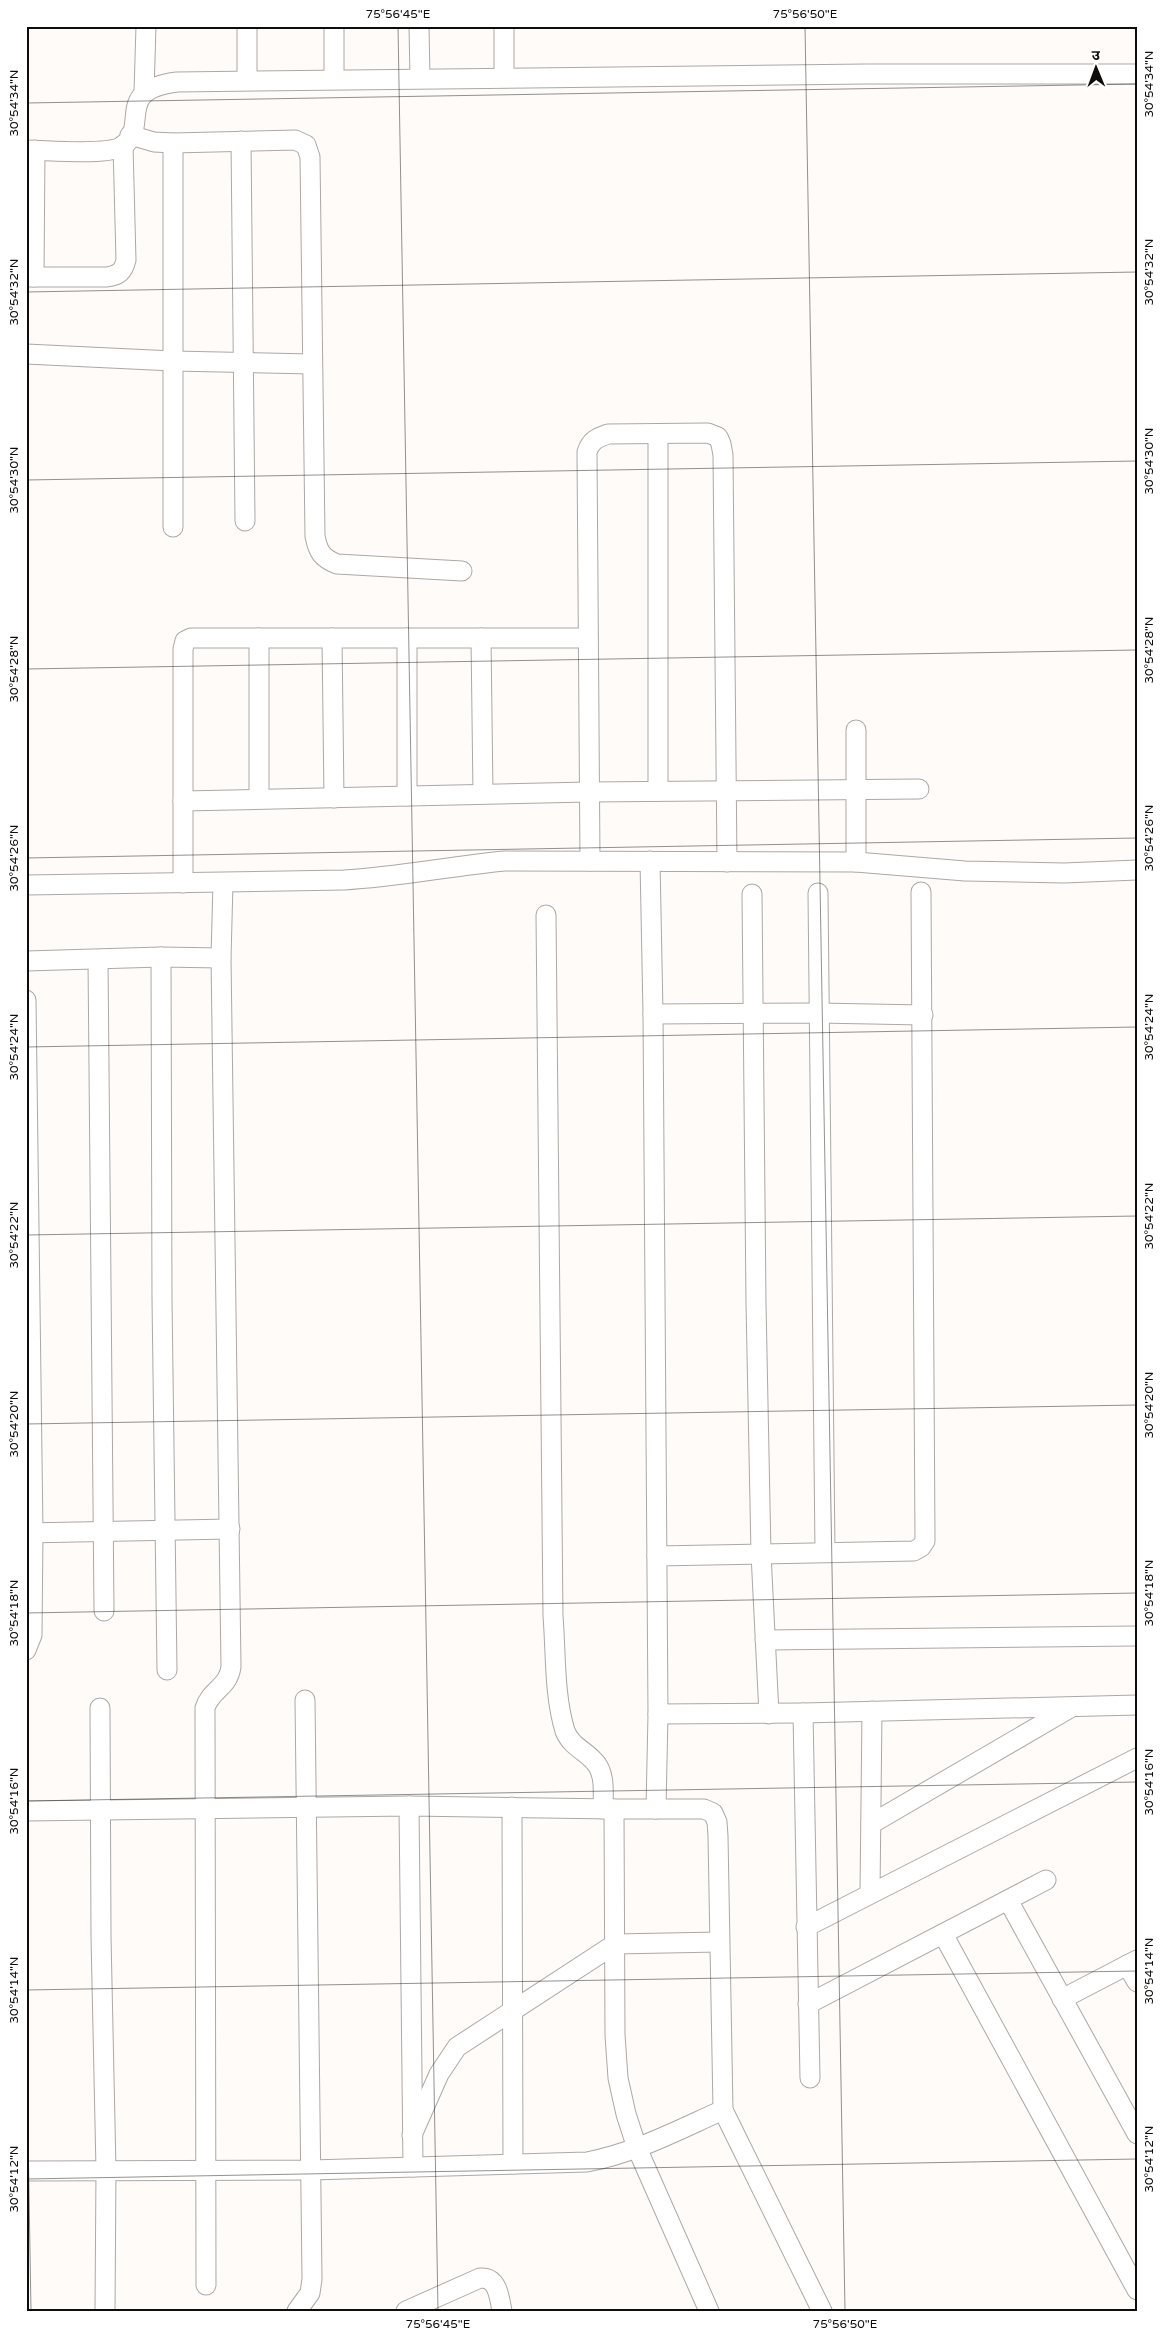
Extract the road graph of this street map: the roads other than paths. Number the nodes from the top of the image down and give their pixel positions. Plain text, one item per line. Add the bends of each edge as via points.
1 (146, 26) edge
2 (247, 26) edge
3 (334, 26) edge
4 (420, 26) edge
5 (504, 26) edge
6 (1137, 74) edge
7 (504, 77) junction
8 (420, 78) junction
9 (334, 79) junction
10 (247, 80) junction
11 (144, 92) junction
12 (127, 140) junction
13 (241, 141) junction
14 (173, 143) junction
15 (30, 150) edge
16 (30, 277) edge
17 (26, 354) edge
18 (173, 361) junction
19 (243, 363) junction
20 (312, 364) junction
21 (658, 434) junction
22 (245, 521) dead end
23 (173, 527) dead end
24 (462, 572) dead end
25 (259, 638) junction
26 (332, 638) junction
27 (407, 638) junction
28 (482, 638) junction
29 (588, 638) junction
30 (856, 730) dead end
31 (919, 789) dead end
32 (856, 790) junction
33 (658, 791) junction
34 (726, 791) junction
35 (589, 792) junction
36 (483, 794) junction
37 (407, 796) junction
38 (334, 798) junction
39 (258, 799) junction
40 (183, 801) junction
41 (590, 861) junction
42 (650, 861) junction
43 (727, 862) junction
44 (856, 862) junction
45 (1137, 870) edge
46 (183, 883) junction
47 (223, 883) junction
48 (26, 886) edge
49 (920, 892) dead end
50 (818, 893) dead end
51 (752, 894) dead end
52 (546, 915) dead end
53 (161, 958) junction
54 (222, 958) junction
55 (98, 960) junction
56 (26, 961) edge
57 (26, 1000) edge
58 (818, 1013) junction
59 (653, 1014) junction
60 (755, 1014) junction
61 (923, 1016) junction
62 (230, 1529) junction
63 (165, 1532) junction
64 (30, 1533) edge
65 (104, 1534) junction
66 (824, 1552) junction
67 (761, 1554) junction
68 (657, 1556) junction
69 (104, 1611) dead end
70 (1137, 1636) edge
71 (766, 1640) junction
72 (26, 1650) edge
73 (166, 1670) dead end
74 (305, 1700) dead end
75 (1137, 1705) edge
76 (100, 1708) dead end
77 (1071, 1708) junction
78 (872, 1711) junction
79 (803, 1713) junction
80 (658, 1714) junction
81 (768, 1714) junction
82 (1137, 1758) edge
83 (307, 1806) junction
84 (409, 1806) junction
85 (512, 1806) junction
86 (204, 1809) junction
87 (608, 1809) junction
88 (656, 1810) junction
89 (26, 1811) edge
90 (102, 1812) junction
91 (871, 1824) junction
92 (1046, 1880) dead end
93 (870, 1893) junction
94 (1008, 1900) junction
95 (806, 1927) junction
96 (943, 1934) junction
97 (719, 1942) junction
98 (615, 1944) junction
99 (1132, 1962) edge
100 (1137, 1982) edge
101 (1062, 1999) junction
102 (808, 2004) junction
103 (512, 2012) junction
104 (810, 2078) dead end
105 (723, 2110) junction
106 (1137, 2134) edge
107 (412, 2135) junction
108 (637, 2148) junction
109 (513, 2164) junction
110 (413, 2167) junction
111 (206, 2169) junction
112 (106, 2170) junction
113 (311, 2170) junction
114 (26, 2171) edge
115 (206, 2285) dead end
116 (1137, 2290) edge
117 (426, 2307) edge
118 (105, 2311) edge
119 (297, 2311) edge
120 (406, 2311) edge
121 (502, 2311) edge
122 (709, 2311) edge
123 (822, 2311) edge

1 - 11 street
2 - 10 street
3 - 9 street
4 - 8 street
5 - 7 street
6 - 7 street
7 - 8 street
8 - 9 street
9 - 10 street
10 - 11 street via 157,84
11 - 12 street via 137,104
12 - 14 street
12 - 15 street via 110,151
12 - 16 street via 124,270 107,278
13 - 14 street
13 - 19 street
13 - 20 street via 295,140 306,145 310,157
14 - 18 street
15 - 16 street
17 - 18 street
18 - 19 street
18 - 23 street
19 - 20 street
19 - 22 street
20 - 24 street via 315,536 318,550 325,559 337,564
21 - 29 street via 608,434 590,443 587,452
21 - 33 street
21 - 34 street via 708,433 718,437 722,444
25 - 26 street
25 - 39 street
25 - 40 street via 191,638 186,641 183,649
26 - 27 street
26 - 38 street
27 - 28 street
27 - 37 street
28 - 29 street
28 - 36 street
29 - 35 street
30 - 32 street
31 - 32 street
32 - 34 street
32 - 44 street
33 - 34 street
33 - 35 street
34 - 43 street
35 - 36 street
35 - 41 street
36 - 37 street
37 - 38 street
38 - 39 street
39 - 40 street
40 - 46 street
41 - 42 street
41 - 47 street via 505,861 392,877
42 - 43 street
42 - 59 street
43 - 44 street
44 - 45 street via 965,871 1064,873
46 - 47 street
46 - 48 street
47 - 54 street
49 - 61 street
50 - 58 street
51 - 60 street
52 - 87 street via 553,1616 561,1716 566,1733 575,1746 596,1762
53 - 54 street
53 - 55 street
53 - 63 street
54 - 62 street
55 - 56 street
55 - 65 street
57 - 64 street
58 - 60 street
58 - 61 street
58 - 66 street
59 - 60 street
59 - 68 street
60 - 67 street
61 - 66 street via 924,1541 914,1550
62 - 63 street
62 - 86 street via 230,1678 208,1698 205,1708
63 - 65 street
63 - 73 street
64 - 65 street
64 - 72 street via 32,1635
65 - 69 street
66 - 67 street
67 - 68 street
67 - 71 street
68 - 80 street
70 - 71 street
71 - 81 street
74 - 83 street
75 - 77 street
76 - 90 street
77 - 78 street
77 - 91 street
78 - 79 street
78 - 91 street
79 - 81 street
79 - 95 street
80 - 81 street
80 - 88 street
82 - 93 street
83 - 84 street
83 - 86 street
83 - 113 street
84 - 85 street
84 - 107 street
85 - 87 street
85 - 103 street
86 - 90 street
86 - 111 street
87 - 88 street
87 - 98 street
88 - 97 street via 704,1809 713,1813 717,1822
89 - 90 street
90 - 112 street
91 - 93 street
92 - 94 street
93 - 95 street
94 - 96 street
94 - 101 street
95 - 102 street
96 - 102 street
96 - 116 street
97 - 98 street
97 - 105 street
98 - 103 street
98 - 108 street via 618,2078
99 - 100 street
99 - 101 street
101 - 106 street
102 - 104 street
103 - 107 street via 457,2047 440,2074
103 - 109 street
105 - 108 street
105 - 123 street
107 - 110 street
108 - 109 street via 587,2162
108 - 122 street
109 - 110 street
110 - 113 street
111 - 112 street
111 - 113 street
111 - 115 street
112 - 114 street
112 - 118 street
113 - 119 street via 312,2279 310,2293
117 - 120 street
117 - 121 street via 480,2278 488,2278 496,2287

